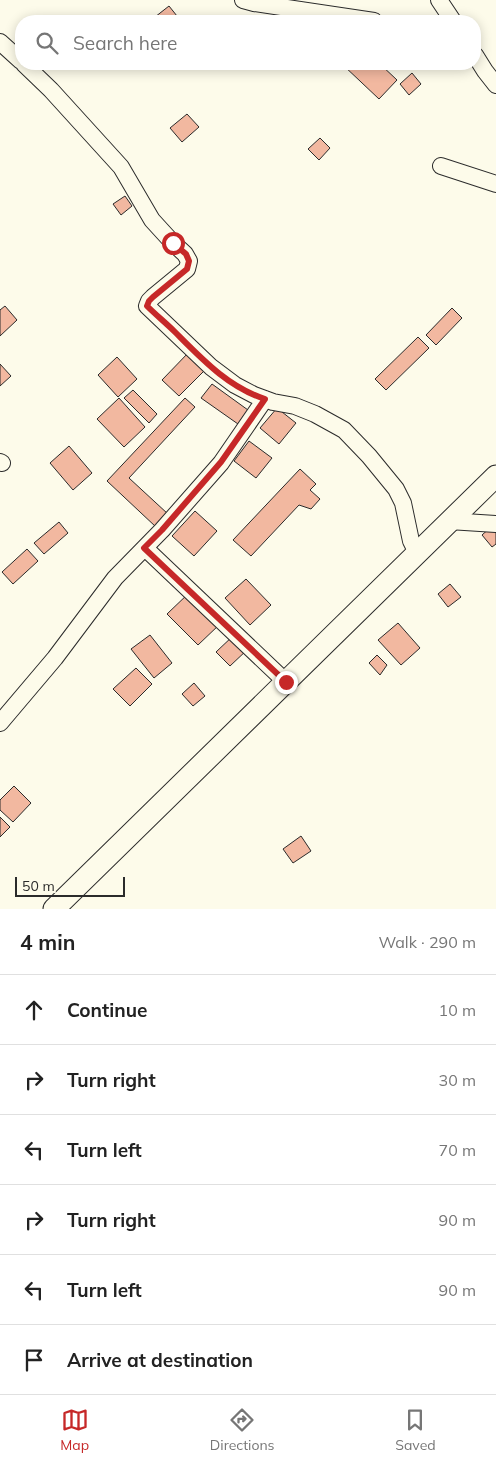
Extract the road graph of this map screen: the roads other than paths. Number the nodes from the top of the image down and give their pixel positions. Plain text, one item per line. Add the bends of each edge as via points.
1 (243, 0) edge
2 (439, 0) edge
3 (334, 15) edge
4 (449, 15) edge
5 (0, 42) edge
6 (15, 56) edge
7 (30, 70) edge
8 (440, 166) dead end
9 (496, 184) edge
10 (265, 399) junction
11 (496, 476) edge
12 (449, 521) junction
13 (496, 524) edge
14 (144, 548) junction
15 (418, 553) junction
16 (286, 682) junction
17 (0, 723) edge
18 (54, 909) edge

1 - 3 street
2 - 4 street
5 - 6 street
7 - 10 street via 122,167 152,220 186,254 189,261 187,269 153,297 147,306 217,372 235,386
8 - 9 street
10 - 14 street via 221,462
10 - 15 street via 295,406 344,430 396,489 408,519 411,542
11 - 12 main road
12 - 13 street
12 - 15 main road
14 - 16 street
14 - 17 street via 114,578 55,658
15 - 16 main road
16 - 18 main road

